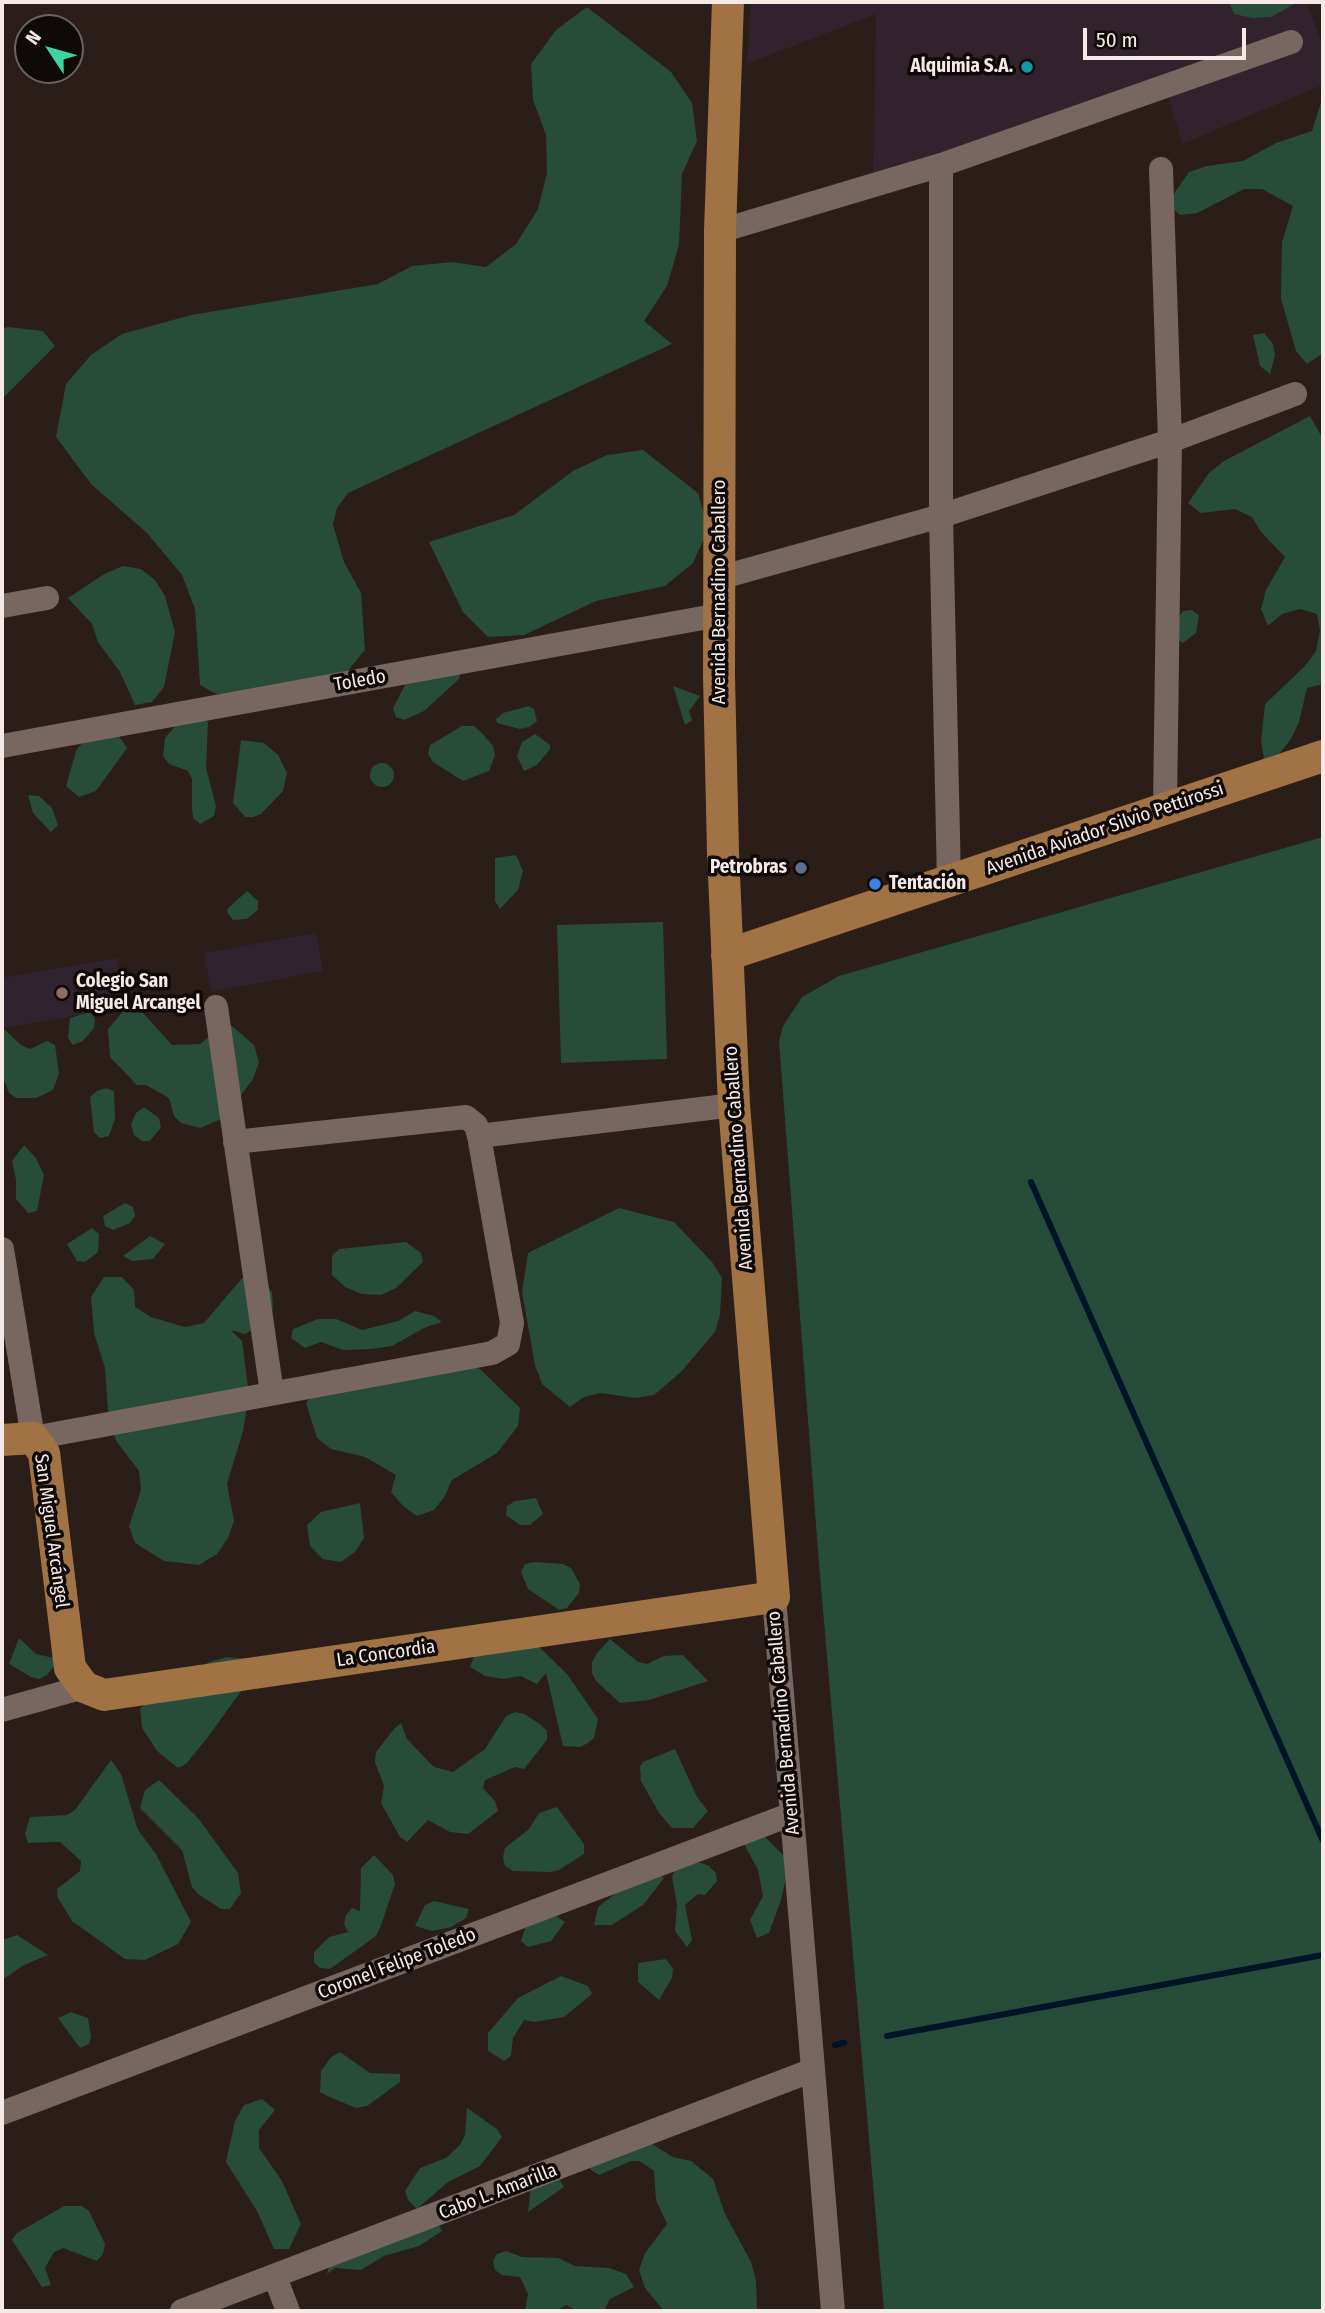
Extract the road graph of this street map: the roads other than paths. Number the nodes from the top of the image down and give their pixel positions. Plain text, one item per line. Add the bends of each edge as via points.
1 (727, 2) edge
2 (1291, 43) dead end
3 (941, 165) junction
4 (1161, 169) dead end
5 (720, 231) junction
6 (1295, 394) dead end
7 (1170, 441) junction
8 (941, 516) junction
9 (719, 578) junction
10 (47, 598) dead end
11 (2, 606) edge
12 (719, 615) junction
13 (2, 746) edge
14 (1323, 756) edge
15 (1165, 807) junction
16 (949, 882) junction
17 (727, 955) junction
18 (216, 1007) dead end
19 (734, 1105) junction
20 (479, 1136) junction
21 (235, 1142) junction
22 (2, 1249) edge
23 (272, 1393) junction
24 (33, 1438) junction
25 (2, 1440) edge
26 (774, 1597) junction
27 (84, 1686) junction
28 (2, 1710) edge
29 (792, 1814) junction
30 (813, 2070) junction
31 (2, 2113) edge
32 (275, 2277) junction
33 (182, 2311) edge
34 (288, 2311) edge
35 (833, 2311) edge

1 - 5 main road, Avenida Bernadino Caballero
2 - 3 street
3 - 5 street
3 - 8 street
4 - 7 street
5 - 9 main road, Avenida Bernadino Caballero
6 - 7 street
7 - 8 street
7 - 15 street
8 - 9 street
8 - 16 street
9 - 12 main road, Avenida Bernadino Caballero
10 - 11 street
12 - 13 street, Toledo
12 - 17 main road, Avenida Bernadino Caballero
14 - 15 main road, Avenida Aviador Silvio Pettirossi
15 - 16 main road, Avenida Aviador Silvio Pettirossi
16 - 17 main road, Avenida Aviador Silvio Pettirossi
17 - 19 main road, Avenida Bernadino Caballero
18 - 21 street
19 - 20 street
19 - 26 main road, Avenida Bernadino Caballero
20 - 21 street via 466,1117
20 - 23 street via 512,1323 508,1343 492,1353
21 - 23 street
22 - 24 street, San Miguel Arcángel
23 - 24 street
24 - 25 main road
24 - 27 main road, San Miguel Arcángel via 44,1453 70,1668
26 - 27 main road, La Concordia via 104,1695
26 - 29 street, Avenida Bernadino Caballero
27 - 28 street, La Concordia
29 - 30 street, Avenida Bernadino Caballero
29 - 31 street, Coronel Felipe Toledo
30 - 32 street, Cabo L. Amarilla
30 - 35 street, Avenida Bernadino Caballero
32 - 33 street, Cabo L. Amarilla
32 - 34 street

